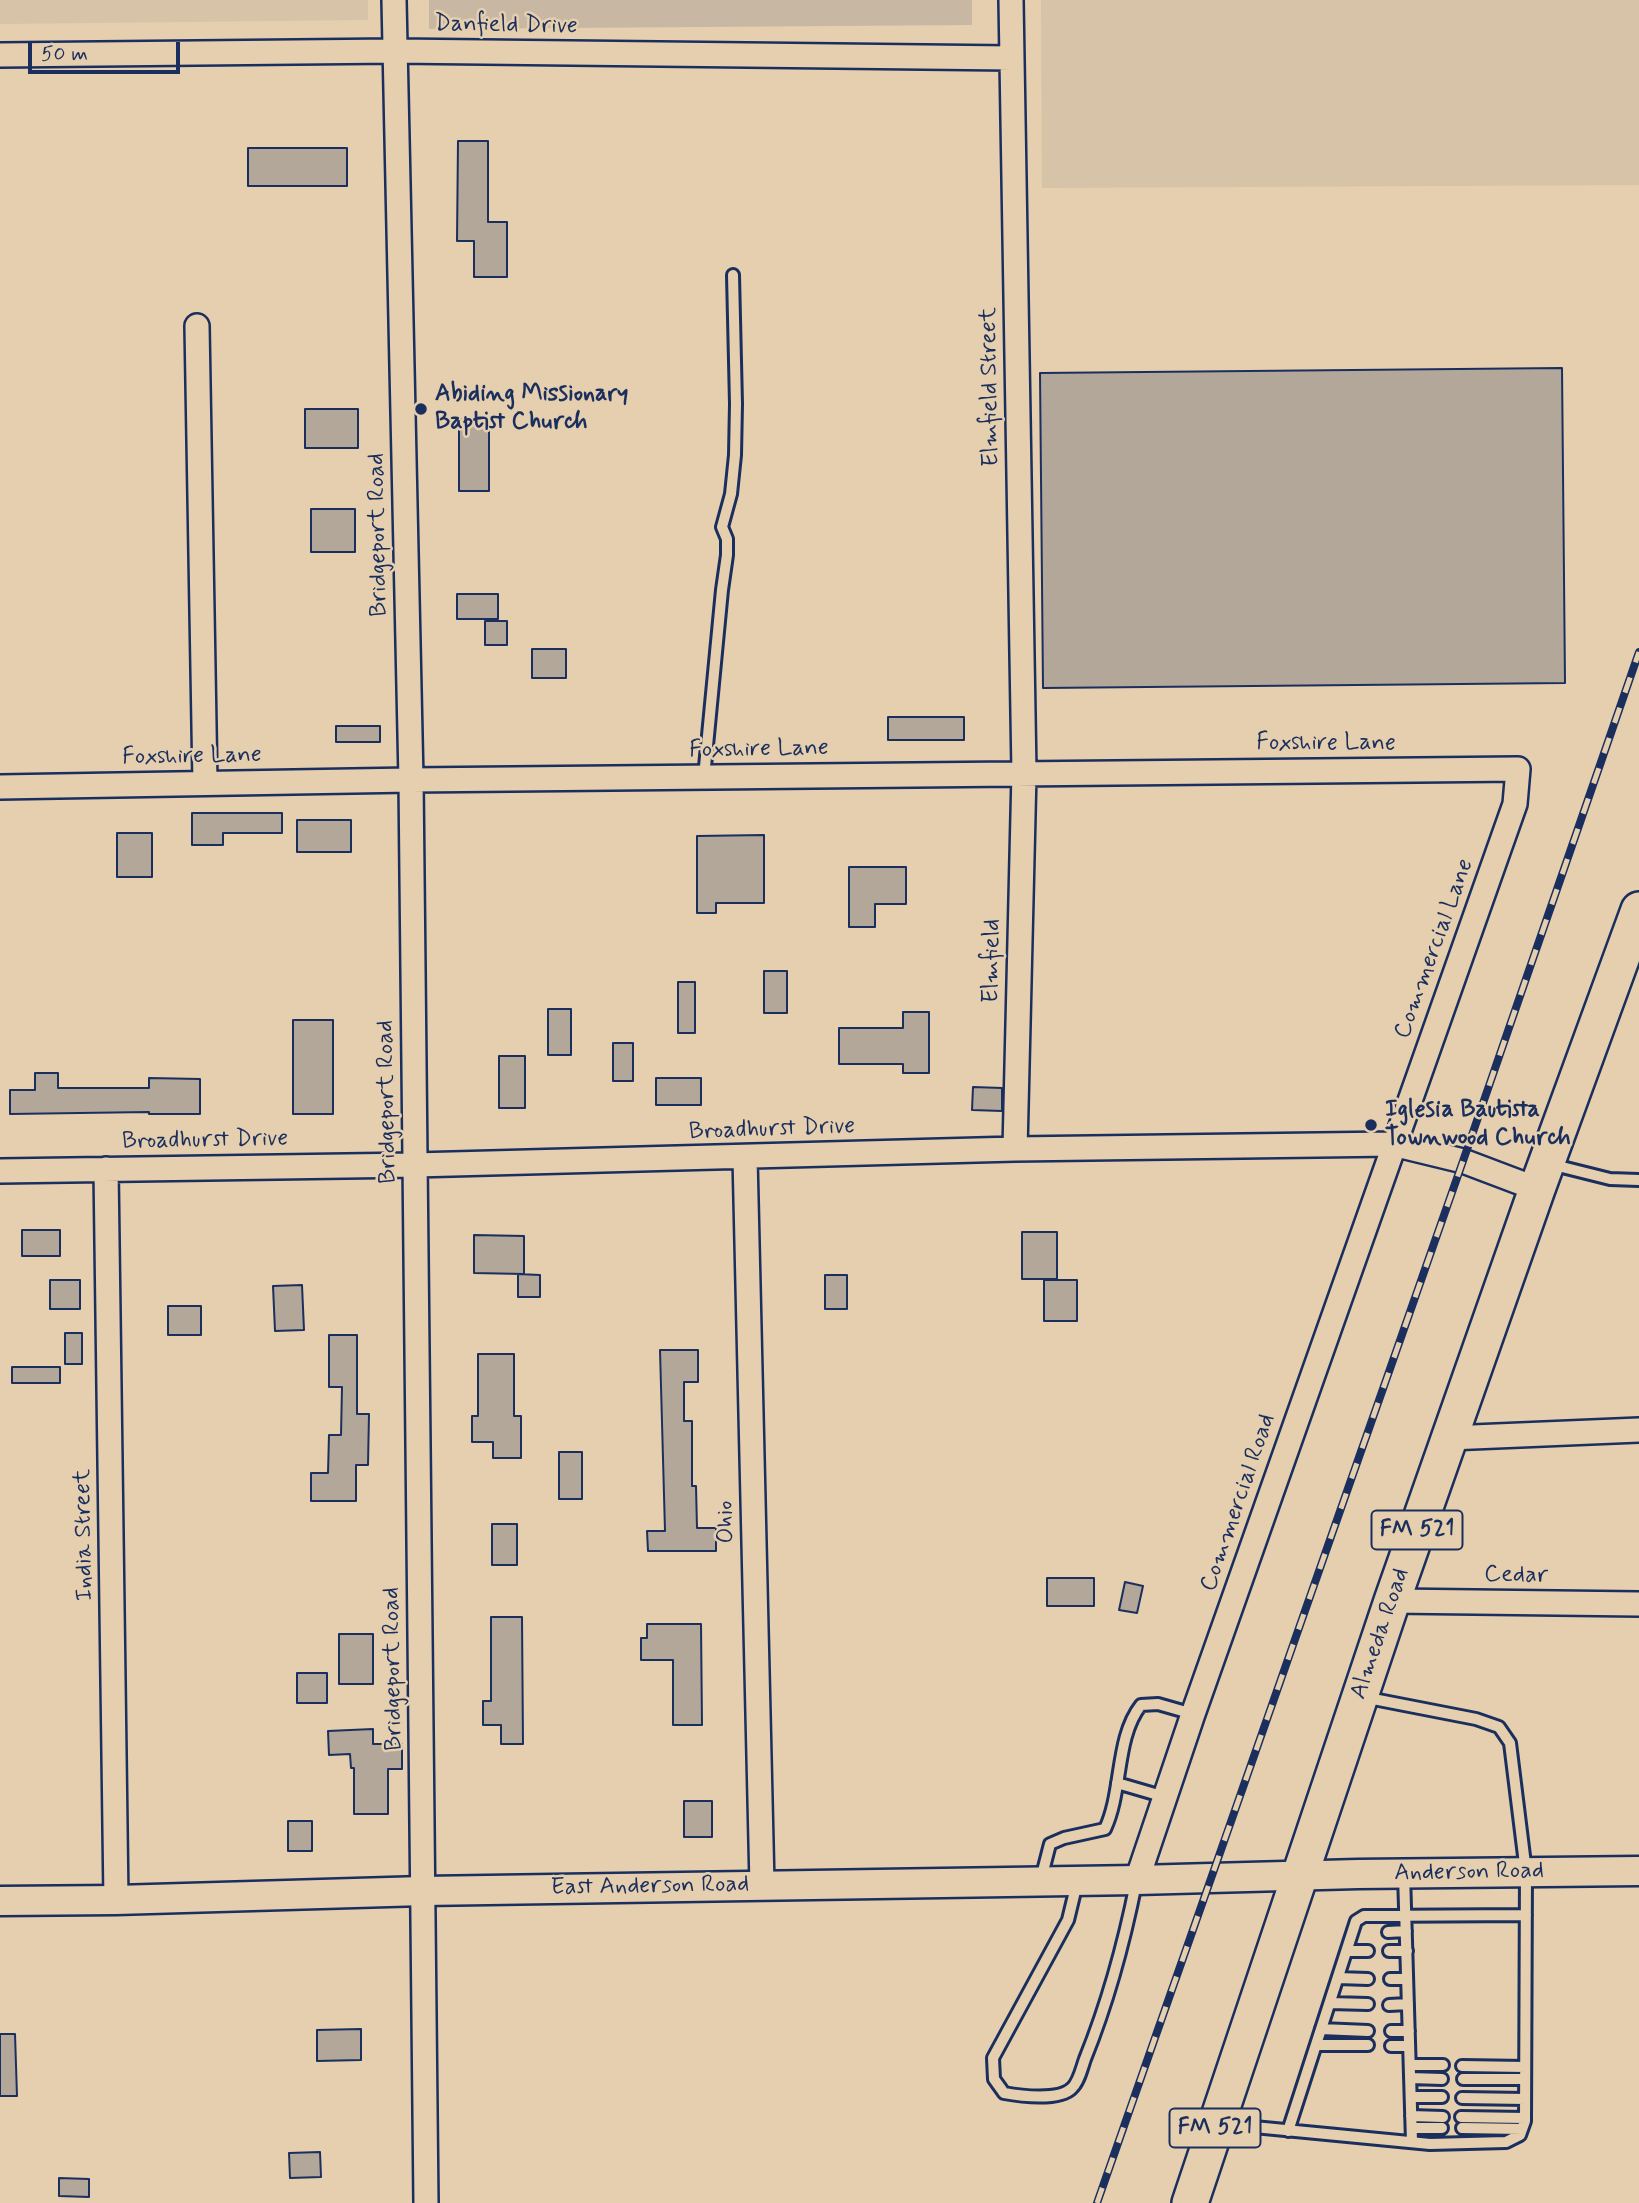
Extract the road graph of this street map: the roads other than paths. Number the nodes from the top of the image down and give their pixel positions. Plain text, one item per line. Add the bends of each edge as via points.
1 (394, 0) edge
2 (1011, 0) edge
3 (395, 51) junction
4 (0, 55) edge
5 (1011, 58) junction
6 (733, 275) dead end
7 (197, 326) dead end
8 (1518, 769) joint
9 (1024, 773) junction
10 (704, 777) junction
11 (411, 780) junction
12 (205, 783) junction
13 (0, 787) edge
14 (1638, 918) edge
15 (1393, 1144) junction
16 (1015, 1149) junction
17 (745, 1157) junction
18 (415, 1165) junction
19 (106, 1169) junction
20 (0, 1171) edge
21 (1542, 1176) junction
22 (1639, 1180) edge
23 (1639, 1430) edge
24 (1449, 1438) junction
25 (1392, 1601) junction
26 (1639, 1604) edge
27 (1360, 1697) junction
28 (1193, 1714) junction
29 (1117, 1783) junction
30 (1165, 1797) junction
31 (1639, 1871) edge
32 (1526, 1872) junction
33 (1405, 1874) junction
34 (1300, 1875) junction
35 (1137, 1880) junction
36 (1077, 1881) junction
37 (1041, 1882) junction
38 (762, 1885) junction
39 (423, 1891) junction
40 (116, 1900) junction
41 (0, 1901) edge
42 (1526, 1915) junction
43 (1406, 1916) junction
44 (1406, 1931) junction
45 (1353, 1932) junction
46 (1367, 1932) dead end
47 (1388, 1932) dead end
48 (1347, 1951) junction
49 (1368, 1951) dead end
50 (1390, 1951) dead end
51 (1406, 1951) junction
52 (1338, 1978) junction
53 (1368, 1979) dead end
54 (1390, 1979) dead end
55 (1408, 1979) junction
56 (1329, 2003) junction
57 (1368, 2004) dead end
58 (1408, 2004) junction
59 (1390, 2005) dead end
60 (1321, 2029) junction
61 (1368, 2031) dead end
62 (1391, 2031) dead end
63 (1409, 2031) junction
64 (1316, 2045) junction
65 (1368, 2045) dead end
66 (1391, 2046) dead end
67 (1409, 2046) junction
68 (1409, 2065) junction
69 (1443, 2065) dead end
70 (1462, 2066) dead end
71 (1525, 2073) junction
72 (1410, 2078) junction
73 (1442, 2078) dead end
74 (1463, 2078) dead end
75 (1411, 2097) junction
76 (1442, 2098) dead end
77 (1462, 2098) dead end
78 (1525, 2099) junction
79 (1411, 2122) junction
80 (1442, 2122) dead end
81 (1462, 2122) dead end
82 (1216, 2123) junction
83 (1523, 2124) junction
84 (1288, 2131) junction
85 (1412, 2142) junction
86 (426, 2203) edge
87 (1190, 2203) edge

1 - 3 street, Bridgeport Road
2 - 5 street, Elmfield Street
3 - 4 street, Danfield Drive
3 - 5 street, Danfield Drive
3 - 11 street, Bridgeport Road
5 - 9 street, Elmfield Street
6 - 10 lane via 735,456 722,527 727,555
7 - 12 street
8 - 9 street, Foxshire Lane
8 - 15 street, Commercial Lane via 1515,804
9 - 10 street, Foxshire Lane
9 - 16 street, Elmfield
10 - 11 street, Foxshire Lane
11 - 12 street, Foxshire Lane
11 - 18 street, Bridgeport Road
12 - 13 street, Foxshire Lane
14 - 21 main road, Almeda Road / FM 521
15 - 16 street, Broadhurst Drive
15 - 21 street, Broadhurst Drive
15 - 28 street, Commercial Road
16 - 17 street, Broadhurst Drive
17 - 18 street, Broadhurst Drive
17 - 38 street, Ohio
18 - 19 street, Broadhurst Drive
18 - 39 street, Bridgeport Road
19 - 20 street, Broadhurst Drive
19 - 40 street, India Street
21 - 22 lane
21 - 24 main road, Almeda Road / FM 521
23 - 24 street
24 - 25 main road, Almeda Road / FM 521
25 - 26 street, Cedar
25 - 27 main road, Almeda Road / FM 521
27 - 32 lane via 1499,1727 1510,1744
27 - 34 main road, Almeda Road / FM 521
28 - 29 lane via 1158,1704 1141,1705 1132,1716
28 - 30 street, Commercial Road
29 - 30 lane
29 - 37 lane via 1105,1829 1050,1844
30 - 35 street, Commercial Road
31 - 32 street, Anderson Road
32 - 33 street, Anderson Road
32 - 42 lane
33 - 34 street, Anderson Road
33 - 43 lane
34 - 35 street, East Anderson Road
34 - 82 main road, Almeda Road / FM 521
35 - 36 street, East Anderson Road
35 - 36 lane via 1125,1937 1073,2088 1030,2098 1004,2093 994,2078 993,2058 1068,1920
36 - 37 street, East Anderson Road
37 - 38 street, East Anderson Road
38 - 39 street, East Anderson Road
39 - 40 street, East Anderson Road
39 - 86 street, Bridgeport Road
40 - 41 street, East Anderson Road
42 - 43 lane
42 - 71 lane
43 - 44 lane
43 - 45 lane via 1364,1916 1356,1921
44 - 47 lane
44 - 51 lane
45 - 46 lane
45 - 48 lane
48 - 49 lane
48 - 52 lane
50 - 51 lane
51 - 55 lane
52 - 53 lane
52 - 56 lane
54 - 55 lane
55 - 58 lane
56 - 57 lane
56 - 60 lane
58 - 59 lane
58 - 63 lane
60 - 61 lane
60 - 64 lane
62 - 63 lane
63 - 67 lane
64 - 65 lane
64 - 84 lane
66 - 67 lane
67 - 68 lane
68 - 69 lane
68 - 72 lane
70 - 71 lane
71 - 74 lane
71 - 78 lane
72 - 73 lane
72 - 75 lane
75 - 76 lane
75 - 79 lane
77 - 78 lane
78 - 83 lane
79 - 80 lane
79 - 85 lane
81 - 83 lane
82 - 84 lane
82 - 87 main road, Almeda Road / FM 521
83 - 85 lane via 1520,2135 1506,2142
84 - 85 lane

